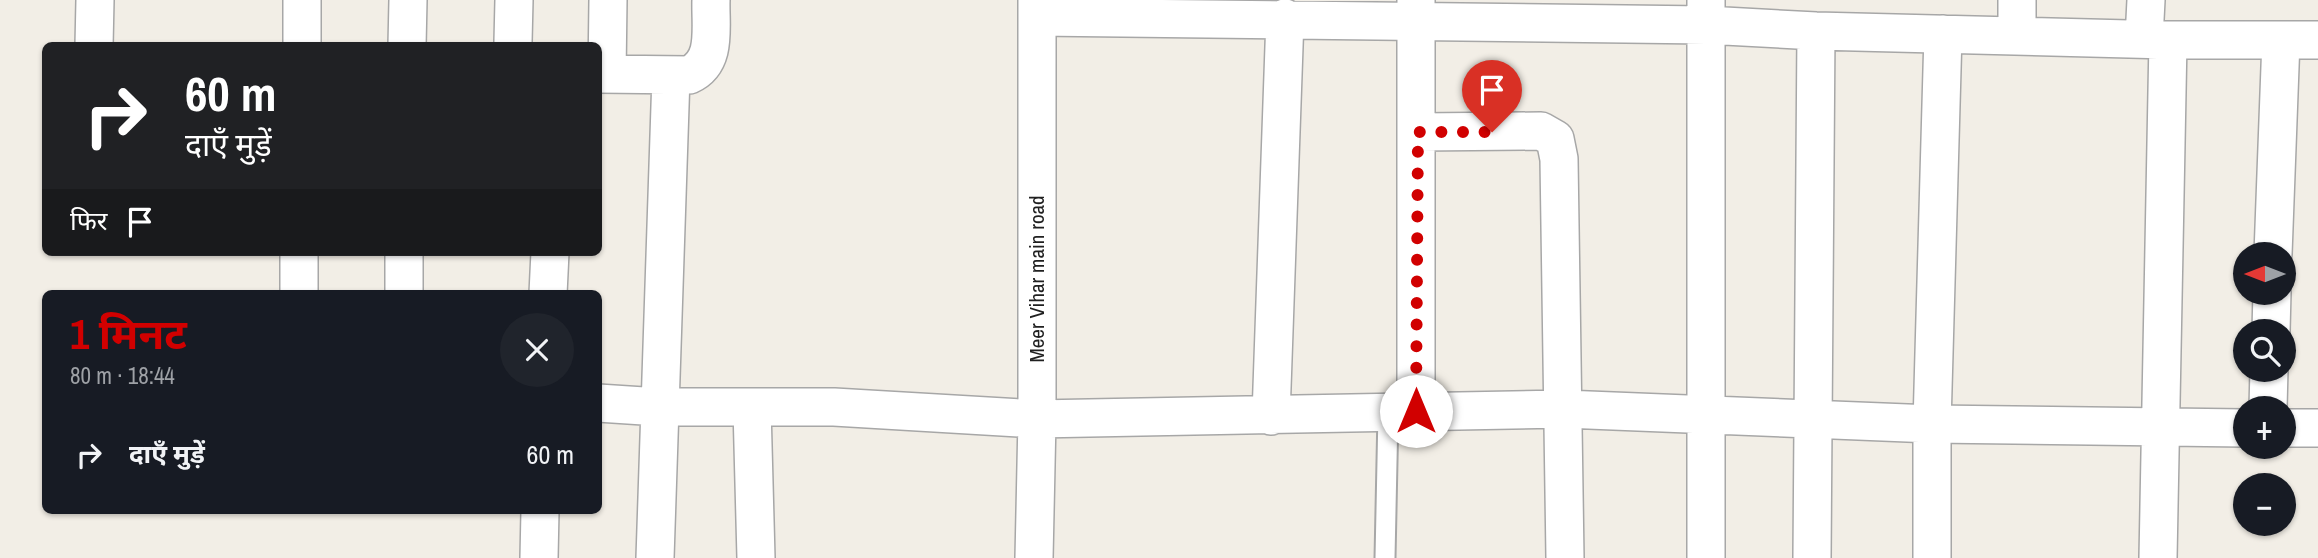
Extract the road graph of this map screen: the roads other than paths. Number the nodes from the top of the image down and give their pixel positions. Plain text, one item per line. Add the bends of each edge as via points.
1 (95, 0) edge
2 (302, 0) edge
3 (408, 0) edge
4 (514, 0) edge
5 (608, 0) edge
6 (710, 0) edge
7 (2146, 0) edge
8 (1037, 8) edge
9 (1416, 11) edge
10 (1586, 12) edge
11 (1706, 12) edge
12 (2017, 17) edge
13 (1285, 18) junction
14 (1816, 31) junction
15 (1942, 34) junction
16 (2156, 40) junction
17 (2281, 40) junction
18 (2318, 40) edge
19 (94, 42) edge
20 (302, 42) edge
21 (407, 42) edge
22 (513, 42) dead end
23 (603, 74) edge
24 (671, 76) junction
25 (1418, 132) junction
26 (2273, 242) edge
27 (299, 256) edge
28 (404, 256) edge
29 (550, 256) edge
30 (299, 290) edge
31 (404, 290) edge
32 (548, 290) edge
33 (602, 403) edge
34 (659, 407) junction
35 (752, 408) junction
36 (1564, 409) junction
37 (1402, 412) junction
38 (1707, 413) junction
39 (1271, 416) junction
40 (1037, 419) junction
41 (1813, 420) junction
42 (1932, 424) junction
43 (2159, 428) junction
44 (2233, 428) edge
45 (2296, 428) edge
46 (2318, 428) edge
47 (540, 514) edge
48 (539, 558) edge
49 (655, 558) edge
50 (756, 558) edge
51 (1034, 558) edge
52 (1385, 558) edge
53 (1565, 558) edge
54 (1706, 558) edge
55 (1812, 558) edge
56 (1932, 558) edge
57 (2158, 558) edge

1 - 19 street
2 - 20 street
3 - 21 street
4 - 22 street
5 - 23 street
6 - 24 street via 709,58 700,70
7 - 16 street
8 - 13 street
8 - 40 street, Meer Vihar main road
9 - 10 street
9 - 13 street
9 - 25 street
10 - 11 street
11 - 14 street
11 - 38 street
12 - 15 street
12 - 16 street
13 - 39 street
14 - 15 street
14 - 41 street
15 - 42 street
16 - 17 street
16 - 43 street
17 - 18 street
17 - 26 street
23 - 24 street
24 - 34 street
25 - 36 street via 1541,131 1555,139
25 - 37 street
27 - 30 street
28 - 31 street
29 - 32 street
33 - 34 street
34 - 35 street
34 - 49 street
35 - 40 street via 834,407
35 - 50 street
36 - 37 street
36 - 38 street
36 - 53 street
37 - 39 street
37 - 52 lane
38 - 41 street
38 - 54 street
39 - 40 street
40 - 51 street, Meer Vihar main road
41 - 42 street
41 - 55 street
42 - 43 street
42 - 56 street
43 - 44 street
43 - 57 street
45 - 46 street
47 - 48 street

